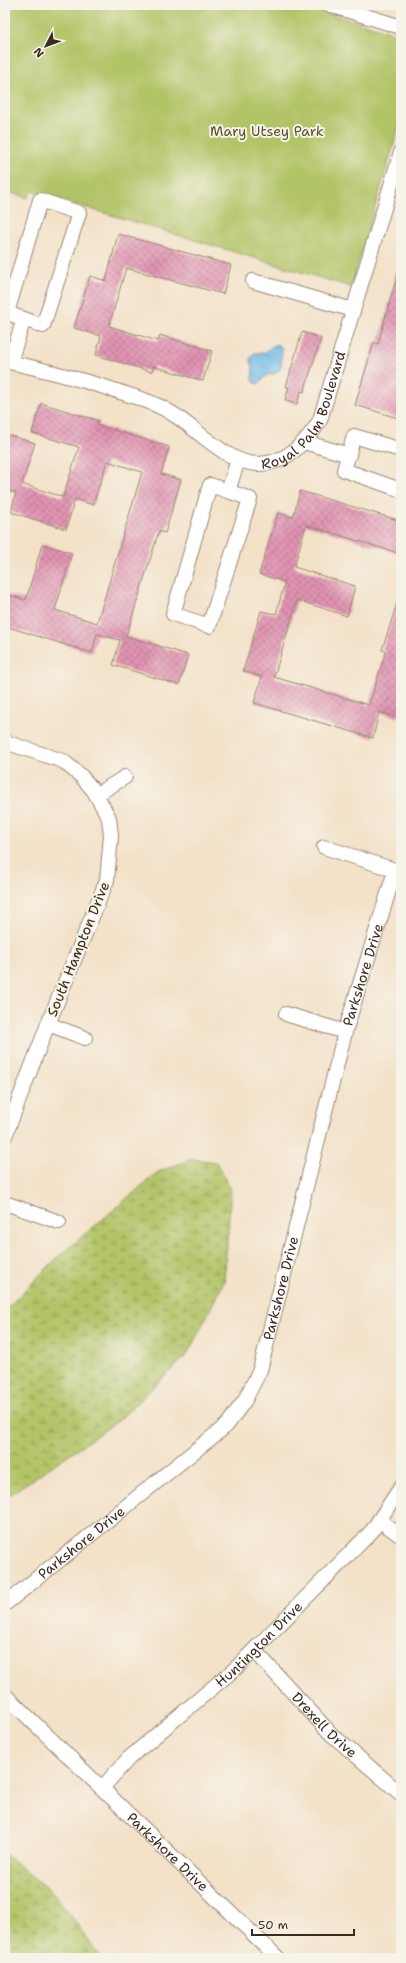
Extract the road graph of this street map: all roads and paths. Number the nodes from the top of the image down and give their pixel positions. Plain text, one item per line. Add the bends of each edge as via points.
1 (330, 5) edge
2 (401, 26) edge
3 (401, 152) edge
4 (395, 198) edge
5 (252, 281) dead end
6 (352, 310) junction
7 (24, 319) junction
8 (8, 362) edge
9 (304, 442) junction
10 (401, 450) edge
11 (349, 456) junction
12 (238, 460) junction
13 (401, 490) edge
14 (228, 491) junction
15 (5, 742) edge
16 (125, 777) dead end
17 (96, 795) junction
18 (324, 847) dead end
19 (398, 872) edge
20 (286, 1014) dead end
21 (48, 1024) junction
22 (345, 1032) junction
23 (85, 1038) dead end
24 (5, 1136) edge
25 (5, 1204) edge
26 (59, 1222) dead end
27 (401, 1487) edge
28 (380, 1520) junction
29 (401, 1536) edge
30 (5, 1604) edge
31 (254, 1650) junction
32 (5, 1695) edge
33 (102, 1788) junction
34 (401, 1794) edge
35 (278, 1958) edge

1 - 2 street
3 - 4 street, Royal Palm Boulevard
4 - 6 street, Royal Palm Boulevard
5 - 6 street
6 - 9 street, Royal Palm Boulevard via 320,420
7 - 7 street via 7,313 40,200 79,213 43,326
7 - 8 street
8 - 12 street, Royal Palm Boulevard via 57,372 154,403
9 - 11 street
9 - 12 street, Royal Palm Boulevard via 297,449 272,461 259,464
10 - 11 street via 354,436
11 - 13 street via 344,470
12 - 14 street
14 - 14 street via 210,486 173,614 208,626 250,499
15 - 17 street, South Hampton Drive via 63,762 80,775
16 - 17 street
17 - 21 street, South Hampton Drive via 109,818 111,836 107,880
18 - 19 street
19 - 22 street, Parkshore Drive
20 - 22 street
21 - 23 street
21 - 24 street, South Hampton Drive
22 - 30 street, Parkshore Drive via 260,1370 245,1400 227,1425
25 - 26 street
27 - 28 street, Huntington Drive
28 - 29 street
28 - 31 street, Huntington Drive
31 - 33 street, Huntington Drive via 128,1758
31 - 34 street, Drexell Drive via 331,1734
32 - 33 street, Parkshore Drive
33 - 35 street, Parkshore Drive

